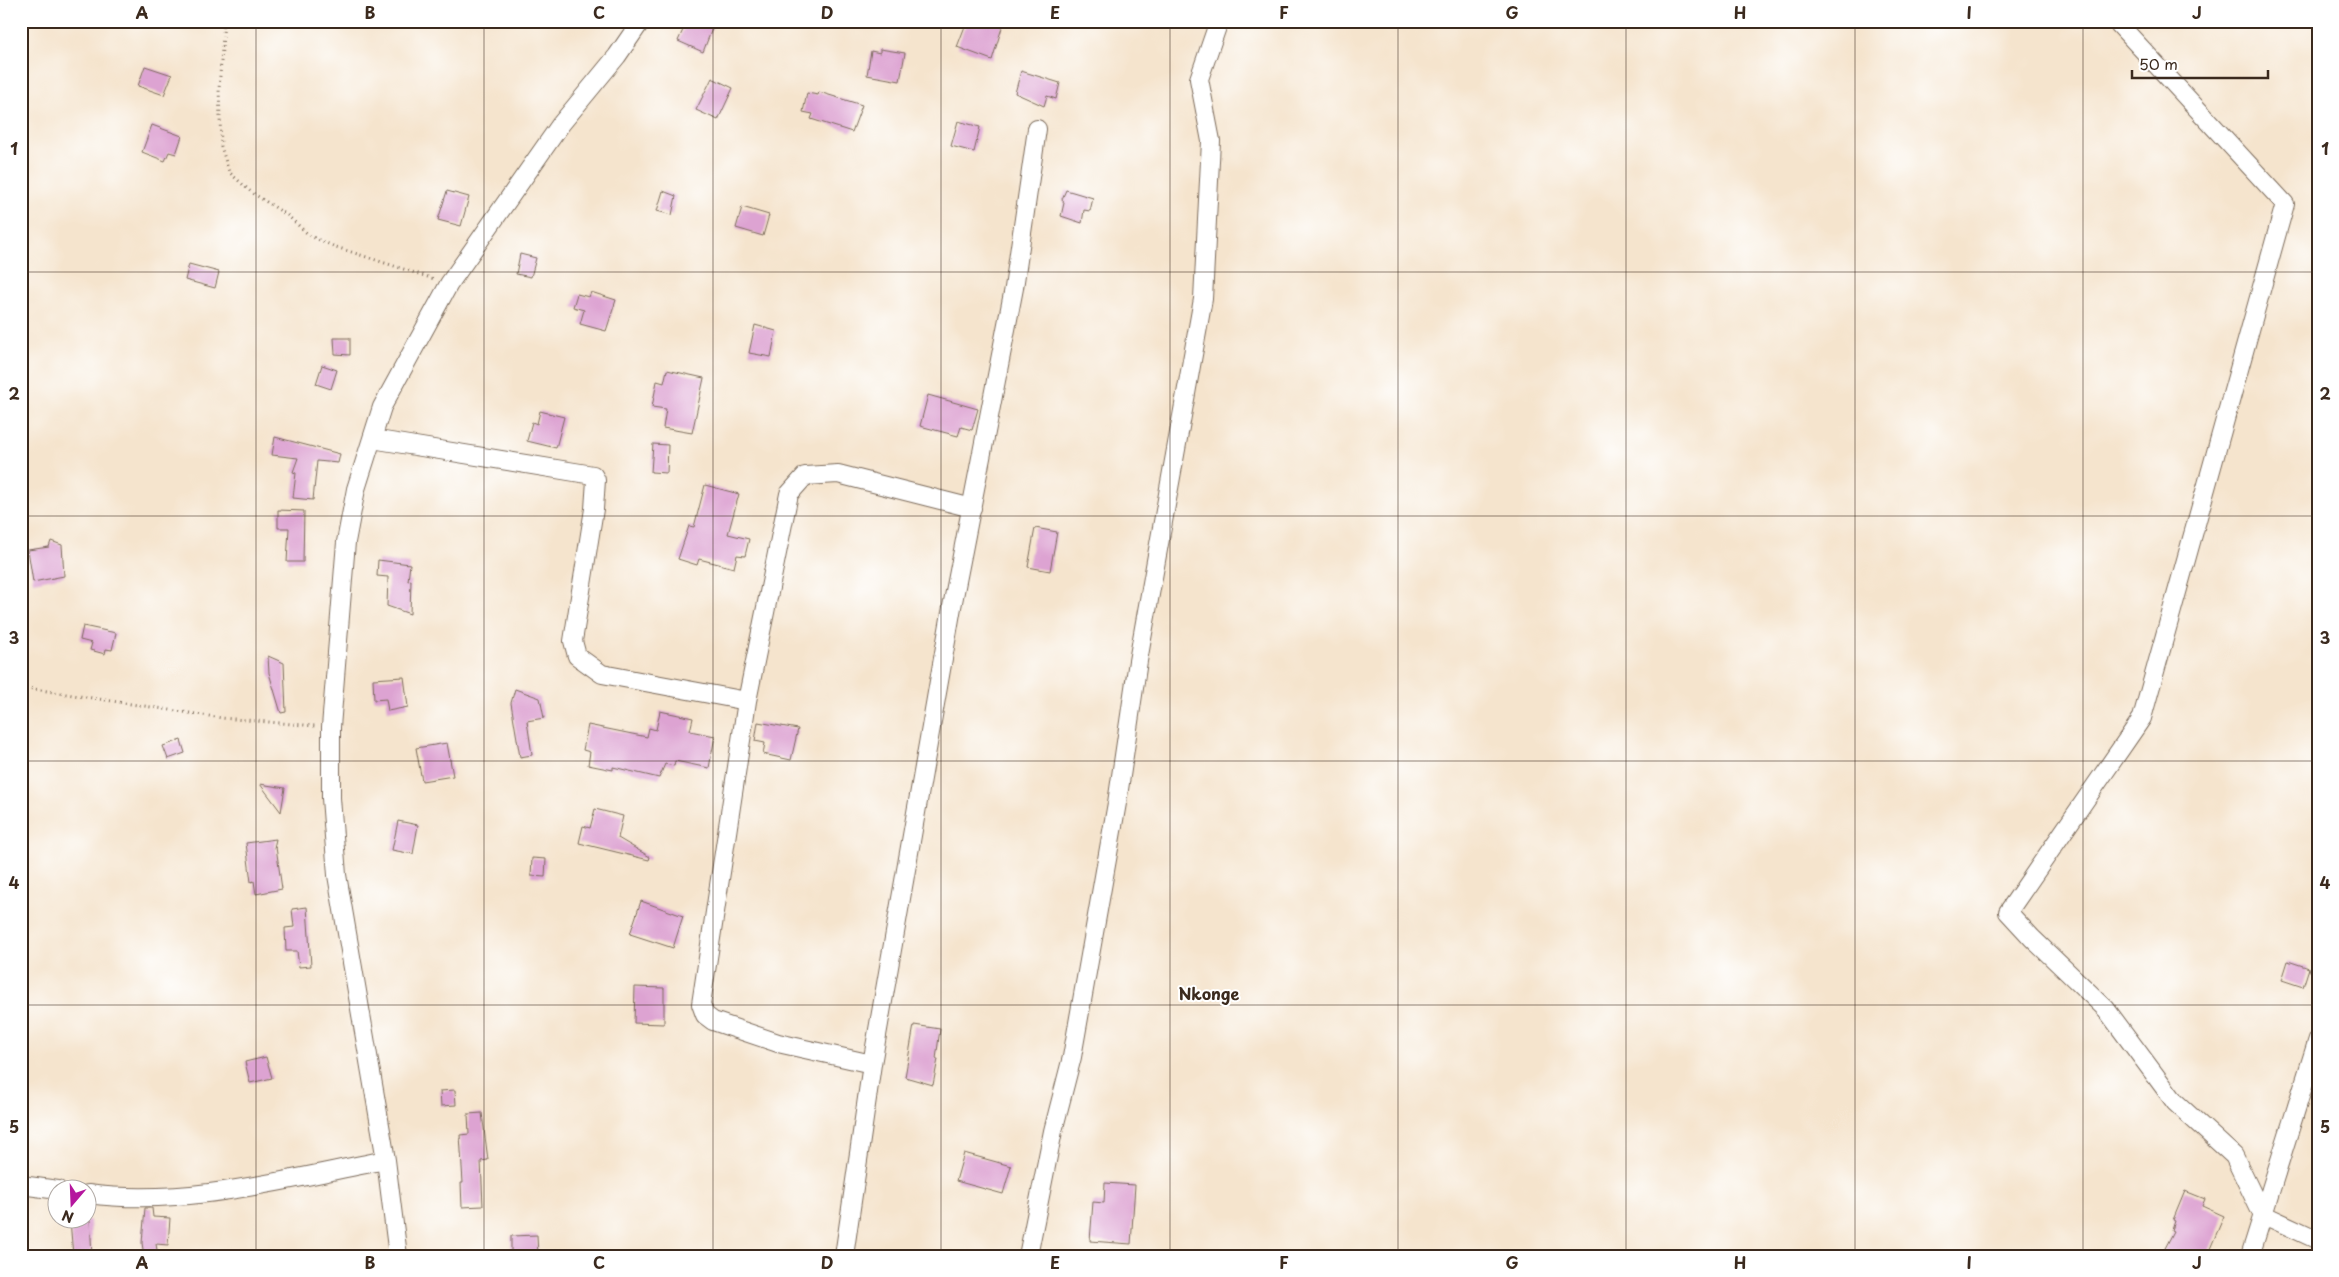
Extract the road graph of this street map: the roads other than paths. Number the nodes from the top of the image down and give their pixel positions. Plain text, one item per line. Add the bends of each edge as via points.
1 (641, 21) edge
2 (1219, 21) edge
3 (2116, 21) edge
4 (1037, 130) dead end
5 (372, 439) junction
6 (972, 508) junction
7 (747, 701) junction
8 (2318, 1039) edge
9 (872, 1064) junction
10 (386, 1160) junction
11 (21, 1185) edge
12 (48, 1189) edge
13 (98, 1195) edge
14 (2262, 1214) junction
15 (2318, 1240) edge
16 (398, 1256) edge
17 (844, 1256) edge
18 (1028, 1256) edge
19 (2250, 1256) edge

1 - 5 street via 617,56 561,124 449,284 382,407
2 - 18 street via 1199,79 1211,142 1203,299 1072,1057 1053,1130
3 - 14 street via 2284,204 2142,718 2008,912 2106,1009 2176,1102 2234,1156
4 - 6 street via 1014,288
5 - 7 street via 593,476 596,480 594,509 573,641 577,656 602,674
5 - 10 street via 356,489 346,542 331,727 331,790 337,875
6 - 7 street via 838,474 805,476 789,494
6 - 9 street
7 - 9 street via 702,994 703,1009 713,1021 778,1043
8 - 14 street
9 - 17 street
10 - 13 street via 223,1191 120,1198
10 - 16 street
11 - 12 street
14 - 15 street
14 - 19 street

